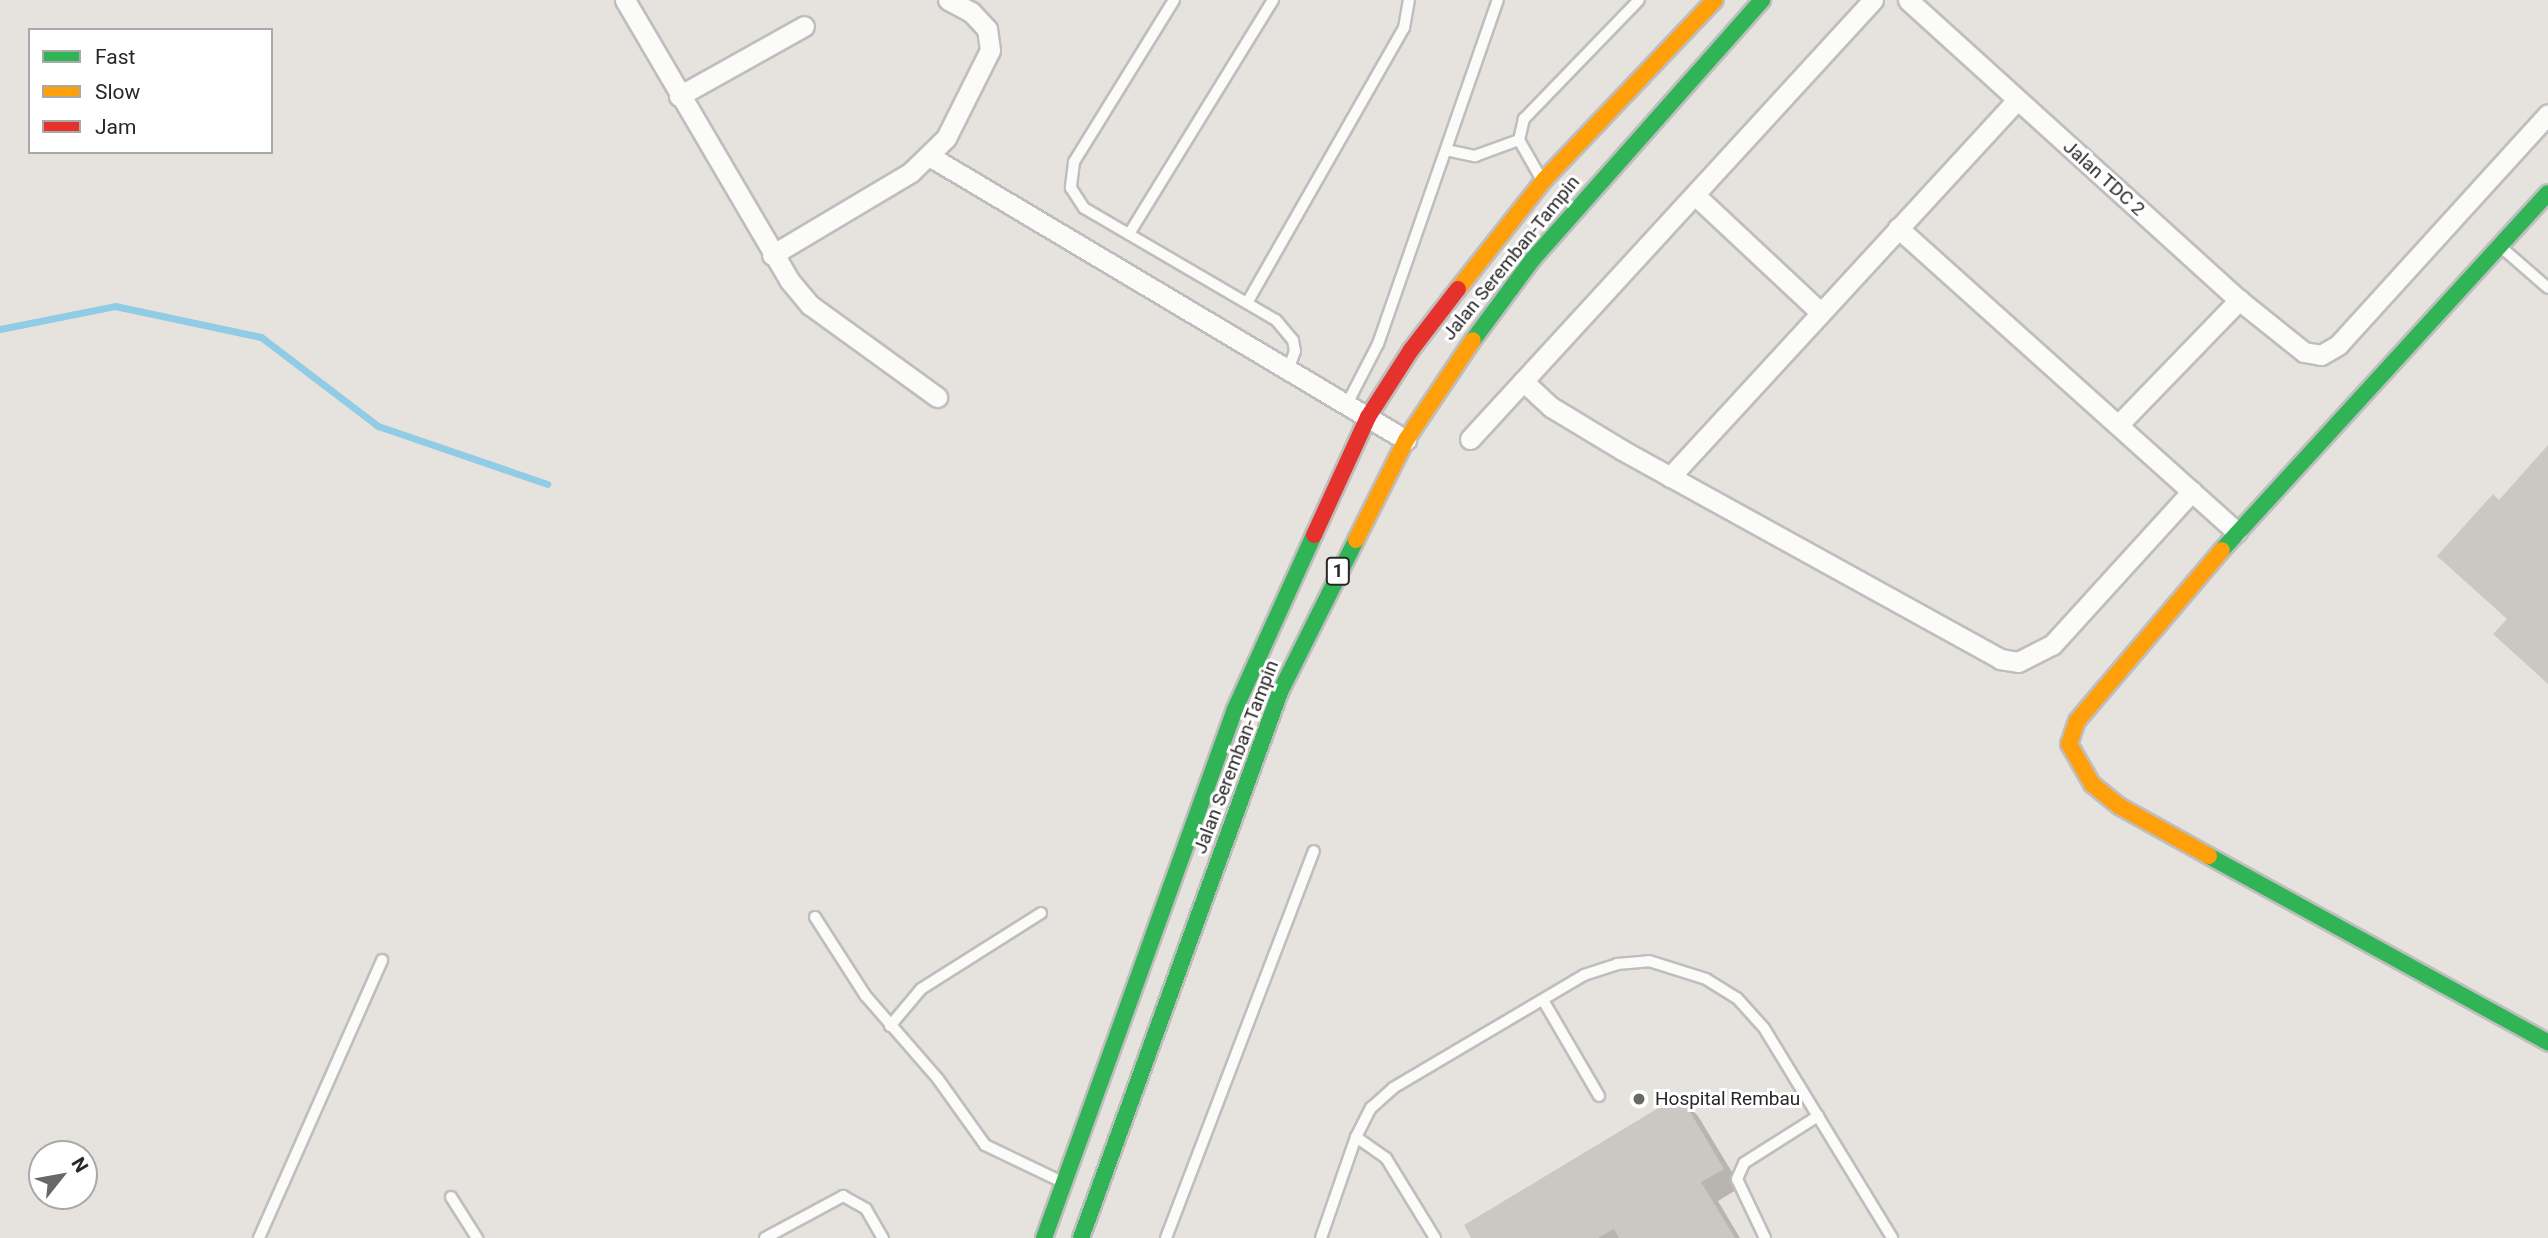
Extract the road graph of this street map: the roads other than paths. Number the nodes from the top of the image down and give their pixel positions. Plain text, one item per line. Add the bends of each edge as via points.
1 (625, 0) edge
2 (948, 0) edge
3 (1174, 0) edge
4 (1273, 0) edge
5 (1409, 0) edge
6 (1498, 0) edge
7 (1639, 0) edge
8 (1715, 0) edge
9 (1762, 0) edge
10 (1873, 0) edge
11 (1908, 0) edge
12 (804, 26) dead end
13 (679, 96) junction
14 (2017, 100) junction
15 (2548, 114) edge
16 (1519, 140) junction
17 (1446, 150) junction
18 (931, 157) junction
19 (1544, 180) junction
20 (2548, 193) edge
21 (1696, 196) junction
22 (1898, 228) junction
23 (1129, 234) junction
24 (2500, 246) junction
25 (772, 255) junction
26 (2548, 288) edge
27 (2239, 300) junction
28 (1247, 303) junction
29 (1819, 311) junction
30 (1288, 370) junction
31 (1523, 381) junction
32 (937, 397) dead end
33 (1347, 404) junction
34 (1368, 417) junction
35 (2119, 424) junction
36 (1470, 439) dead end
37 (1405, 440) junction
38 (1670, 477) junction
39 (2192, 491) junction
40 (2237, 532) junction
41 (1314, 851) dead end
42 (1041, 913) dead end
43 (815, 917) dead end
44 (382, 960) dead end
45 (1543, 1000) junction
46 (890, 1026) junction
47 (2548, 1042) edge
48 (1599, 1096) dead end
49 (1818, 1116) junction
50 (1356, 1137) junction
51 (1064, 1182) junction
52 (451, 1197) dead end
53 (259, 1238) edge
54 (477, 1238) edge
55 (765, 1238) edge
56 (883, 1238) edge
57 (1044, 1238) edge
58 (1081, 1238) edge
59 (1166, 1238) edge
60 (1321, 1238) edge
61 (1436, 1238) edge
62 (1765, 1238) edge
63 (1892, 1238) edge

1 - 13 street
2 - 18 street via 971,12 987,29 990,50 946,138
3 - 23 lane via 1074,162 1071,188 1084,208
4 - 23 lane
5 - 28 lane via 1404,28
6 - 17 lane
7 - 16 lane via 1524,119
8 - 19 main road, Jalan Seremban-Tampin / 1
9 - 37 main road, Jalan Seremban-Tampin / 1 via 1532,259 1443,379
10 - 21 street
11 - 14 street, Jalan TDC 2
12 - 13 street
13 - 25 street
14 - 22 street
14 - 27 street, Jalan TDC 2
15 - 27 street, Jalan TDC 2 via 2337,345 2321,355 2304,352
16 - 17 lane via 1475,156
16 - 19 lane via 1529,164
17 - 33 lane via 1378,344
18 - 25 street
18 - 30 street
19 - 34 main road, Jalan Seremban-Tampin / 1 via 1411,350
20 - 24 main road
21 - 29 street
21 - 31 street
22 - 29 street
22 - 35 street
23 - 28 lane
24 - 26 lane
24 - 40 main road
25 - 32 street via 810,304
27 - 35 street
28 - 30 lane via 1276,320 1293,340 1295,351
29 - 38 street
30 - 33 street
31 - 36 street
31 - 38 street via 1551,407
33 - 34 street
34 - 37 street
34 - 51 main road, Jalan Seremban-Tampin / 1 via 1235,709
35 - 39 street
37 - 58 main road, Jalan Seremban-Tampin / 1 via 1280,692
38 - 39 street via 2000,659 2018,662 2052,645
39 - 40 street
40 - 47 main road via 2077,721 2069,744 2078,765 2119,806
41 - 59 lane
42 - 46 lane via 920,989
43 - 46 lane
44 - 53 lane
45 - 48 lane
45 - 49 lane via 1584,975 1617,964 1649,961 1706,979 1737,998 1765,1028
45 - 50 lane via 1394,1087 1371,1108
46 - 51 lane via 938,1079 985,1145 1012,1162
49 - 62 lane via 1744,1163 1738,1179
49 - 63 lane
50 - 60 lane
50 - 61 lane via 1386,1157
51 - 57 main road, Jalan Seremban-Tampin / 1
52 - 54 lane
55 - 56 lane via 843,1196 866,1209

